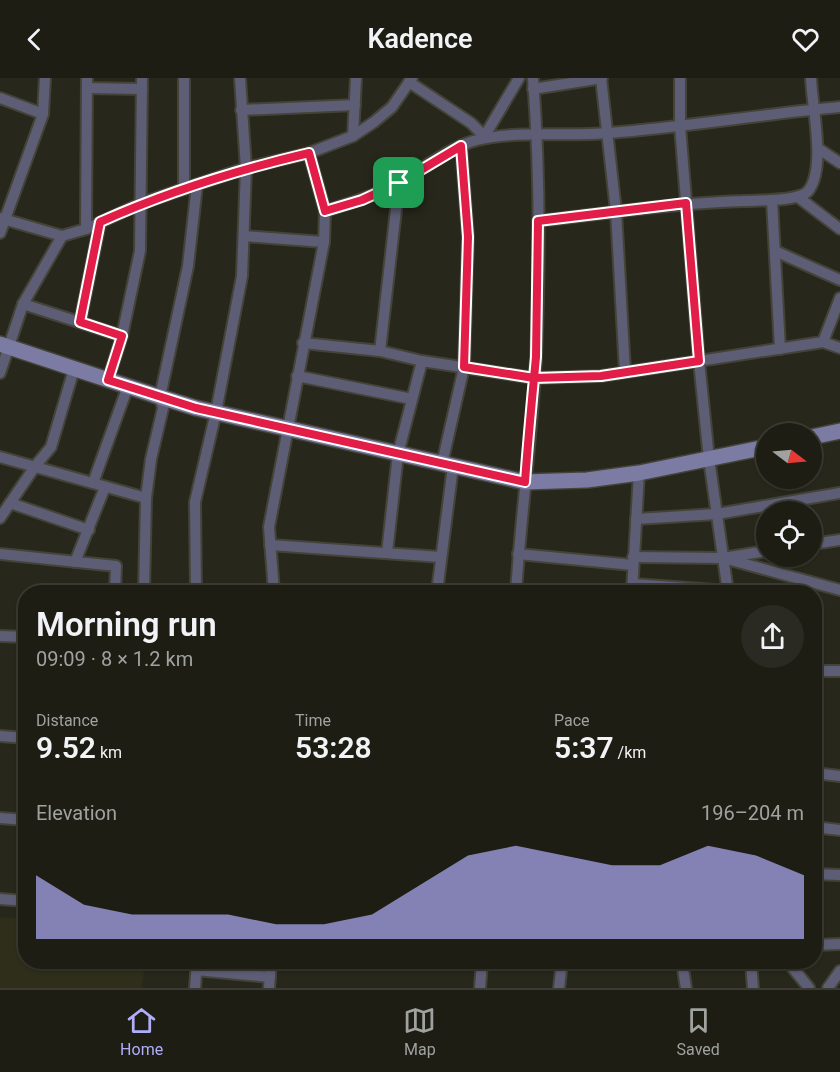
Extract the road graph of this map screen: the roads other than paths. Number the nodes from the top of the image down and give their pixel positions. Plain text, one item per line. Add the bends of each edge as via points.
1 (45, 78) edge
2 (184, 78) edge
3 (240, 78) edge
4 (356, 78) edge
5 (520, 78) edge
6 (602, 78) edge
7 (680, 78) edge
8 (811, 78) edge
9 (410, 80) edge
10 (87, 83) edge
11 (142, 83) edge
12 (533, 83) edge
13 (1, 100) edge
14 (354, 105) junction
15 (840, 107) edge
16 (241, 110) junction
17 (813, 110) junction
18 (43, 114) junction
19 (680, 126) junction
20 (537, 134) junction
21 (607, 134) junction
22 (353, 136) junction
23 (485, 137) junction
24 (461, 146) junction
25 (819, 149) junction
26 (309, 153) junction
27 (840, 163) edge
28 (246, 168) junction
29 (399, 183) junction
30 (197, 185) junction
31 (184, 189) junction
32 (798, 197) junction
33 (772, 200) junction
34 (142, 203) junction
35 (686, 203) junction
36 (325, 211) junction
37 (616, 212) junction
38 (2, 219) edge
39 (538, 221) junction
40 (100, 222) junction
41 (86, 229) junction
42 (840, 229) edge
43 (0, 233) edge
44 (62, 236) junction
45 (244, 236) junction
46 (324, 242) junction
47 (775, 251) junction
48 (840, 280) edge
49 (840, 298) edge
50 (23, 304) junction
51 (80, 322) junction
52 (122, 336) junction
53 (823, 342) junction
54 (303, 343) junction
55 (4, 345) edge
56 (840, 348) edge
57 (780, 349) junction
58 (380, 351) junction
59 (422, 361) junction
60 (699, 361) junction
61 (464, 367) junction
62 (74, 369) junction
63 (625, 372) junction
64 (0, 373) edge
65 (297, 376) junction
66 (534, 378) junction
67 (108, 380) junction
68 (128, 386) junction
69 (160, 397) junction
70 (412, 399) junction
71 (216, 412) junction
72 (287, 429) junction
73 (840, 431) edge
74 (822, 435) edge
75 (756, 449) edge
76 (398, 454) junction
77 (0, 457) edge
78 (709, 459) junction
79 (36, 465) junction
80 (448, 465) junction
81 (639, 473) junction
82 (525, 482) junction
83 (93, 483) junction
84 (105, 486) junction
85 (840, 494) edge
86 (146, 498) junction
87 (10, 503) junction
88 (717, 514) junction
89 (0, 519) edge
90 (636, 519) junction
91 (89, 530) junction
92 (840, 540) edge
93 (822, 543) edge
94 (270, 545) junction
95 (387, 553) junction
96 (756, 553) edge
97 (0, 554) edge
98 (518, 554) junction
99 (441, 557) junction
100 (723, 558) junction
101 (633, 561) junction
102 (75, 562) junction
103 (115, 585) edge
104 (144, 585) edge
105 (196, 585) edge
106 (273, 585) edge
107 (438, 585) edge
108 (516, 585) edge
109 (632, 585) edge
110 (727, 585) edge
111 (803, 585) edge
112 (822, 589) edge
113 (840, 590) edge
114 (2, 636) edge
115 (18, 637) edge
116 (0, 648) edge
117 (840, 670) edge
118 (822, 671) edge
119 (0, 736) edge
120 (18, 737) edge
121 (822, 774) edge
122 (840, 776) edge
123 (0, 818) edge
124 (18, 819) edge
125 (822, 828) edge
126 (840, 830) edge
127 (822, 874) edge
128 (840, 875) edge
129 (0, 899) edge
130 (18, 900) edge
131 (840, 944) edge
132 (822, 945) edge
133 (196, 969) edge
134 (210, 969) edge
135 (481, 969) edge
136 (561, 969) edge
137 (683, 969) edge
138 (752, 969) edge
139 (795, 969) edge
140 (840, 971) edge
141 (269, 982) edge
142 (195, 988) edge
143 (480, 988) edge
144 (559, 988) edge
145 (686, 988) edge
146 (753, 988) edge
147 (810, 988) edge
148 (828, 988) edge

1 - 18 street
2 - 31 street
3 - 16 street
4 - 14 street
5 - 12 street
5 - 23 street
6 - 12 street
6 - 21 street
7 - 19 street
8 - 17 street
9 - 22 street via 392,107
9 - 23 street
10 - 11 street
10 - 41 street
11 - 34 street
12 - 20 street
13 - 18 street
14 - 16 street
14 - 22 street
15 - 17 street
16 - 28 street
17 - 19 street
17 - 25 street
18 - 38 street
19 - 21 street
19 - 35 street
20 - 21 street
20 - 23 street
20 - 39 street
21 - 37 street
22 - 26 street
23 - 24 street
24 - 29 street
24 - 61 street via 468,237
25 - 27 street
25 - 32 street via 809,191
26 - 28 street
26 - 36 street
28 - 30 street
28 - 45 street
29 - 36 street
29 - 58 street
30 - 31 street
30 - 69 street via 188,266
31 - 34 street
32 - 33 street
32 - 42 street
33 - 35 street
33 - 47 street
34 - 40 street
34 - 52 street via 140,250
35 - 37 street
35 - 60 street
36 - 46 street
37 - 39 street
37 - 63 street
38 - 43 street
38 - 44 street
39 - 66 street
40 - 41 street
40 - 51 street
41 - 44 street
44 - 50 street
45 - 46 street
45 - 71 street via 242,276
46 - 54 street
47 - 48 street
47 - 57 street
49 - 53 street
50 - 51 street
50 - 55 street
51 - 52 street
52 - 67 street
53 - 56 street
53 - 57 street
54 - 58 street
54 - 65 street
55 - 62 street
55 - 64 street
57 - 60 street
58 - 59 street
59 - 61 street
59 - 70 street
60 - 63 street
60 - 78 street
61 - 66 street
61 - 80 street
62 - 67 street
62 - 79 street via 51,447
63 - 66 street
65 - 70 street
65 - 72 street
66 - 82 street
67 - 68 street
68 - 69 street
68 - 83 street
69 - 71 street
69 - 86 street via 163,408
70 - 76 street
71 - 72 street
71 - 105 street via 195,502
72 - 76 street
72 - 94 street via 269,527
73 - 74 street
75 - 78 street
76 - 80 street
76 - 95 street
77 - 79 street
78 - 81 street
78 - 88 street
79 - 83 street
79 - 87 street
80 - 82 street
80 - 99 street
81 - 82 street
81 - 90 street
82 - 98 street
83 - 84 street
84 - 86 street
84 - 91 street
85 - 88 street
86 - 104 street
87 - 89 street
87 - 91 street
88 - 90 street
88 - 100 street
90 - 101 street
91 - 102 street
92 - 93 street
94 - 95 street
94 - 106 street
95 - 99 street
96 - 100 street
97 - 102 street
98 - 101 street
98 - 108 street
99 - 107 street
100 - 101 street
100 - 110 street
100 - 111 street
101 - 109 street
102 - 103 street via 116,566
112 - 113 street
114 - 115 street
114 - 116 street
117 - 118 street
119 - 120 street
121 - 122 street
123 - 124 street
125 - 126 street
127 - 128 street
129 - 130 street
131 - 132 street
133 - 142 street
134 - 141 street
135 - 143 street
136 - 144 street
137 - 145 street
138 - 146 street
139 - 147 street
140 - 148 street

